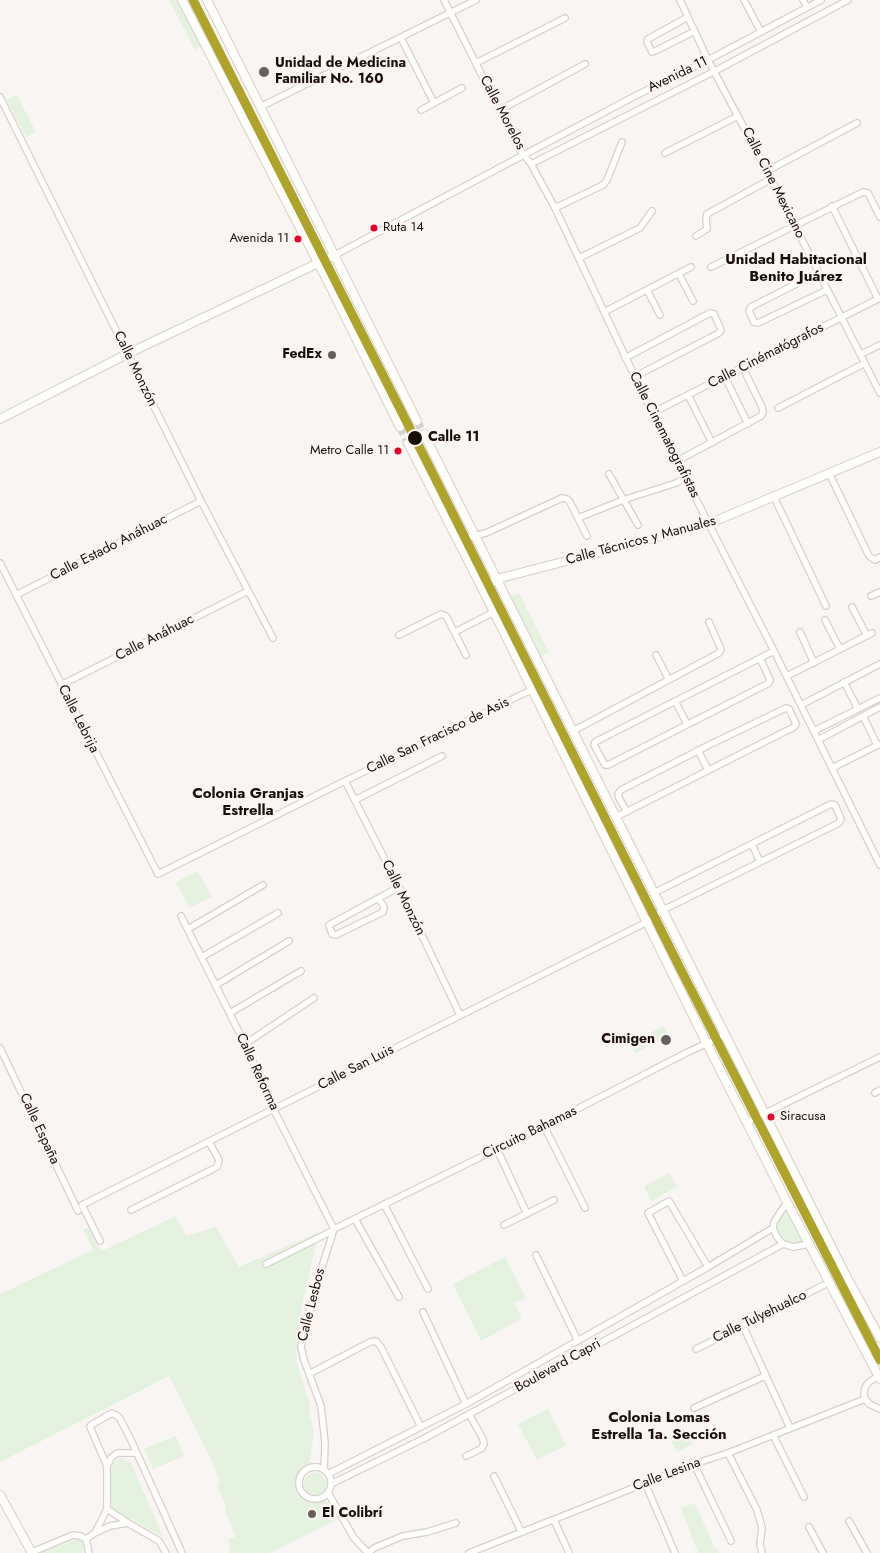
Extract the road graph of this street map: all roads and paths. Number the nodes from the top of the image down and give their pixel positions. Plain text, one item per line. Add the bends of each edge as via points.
1 (182, 0) edge
2 (207, 0) edge
3 (444, 0) edge
4 (476, 0) edge
5 (680, 0) edge
6 (744, 0) edge
7 (803, 0) edge
8 (821, 0) edge
9 (848, 0) edge
10 (807, 8) junction
11 (451, 12) junction
12 (688, 17) junction
13 (565, 18) dead end
14 (695, 31) junction
15 (761, 32) junction
16 (401, 38) junction
17 (708, 60) junction
18 (476, 63) junction
19 (585, 64) dead end
20 (715, 71) junction
21 (462, 88) dead end
22 (635, 96) junction
23 (0, 97) edge
24 (434, 103) junction
25 (260, 107) junction
26 (641, 107) junction
27 (421, 110) dead end
28 (500, 110) junction
29 (738, 116) junction
30 (857, 122) dead end
31 (622, 142) dead end
32 (665, 153) dead end
33 (524, 155) junction
34 (530, 164) junction
35 (767, 171) junction
36 (771, 179) junction
37 (832, 206) junction
38 (555, 208) junction
39 (652, 211) dead end
40 (880, 217) edge
41 (795, 225) junction
42 (696, 236) dead end
43 (334, 255) junction
44 (578, 258) junction
45 (318, 263) junction
46 (691, 267) dead end
47 (711, 267) dead end
48 (679, 274) junction
49 (819, 274) junction
50 (647, 290) junction
51 (827, 290) junction
52 (879, 299) edge
53 (693, 301) dead end
54 (604, 312) junction
55 (660, 315) dead end
56 (841, 318) junction
57 (880, 345) edge
58 (127, 354) junction
59 (861, 354) junction
60 (625, 358) junction
61 (865, 364) junction
62 (743, 368) junction
63 (634, 377) junction
64 (725, 377) junction
65 (880, 393) edge
66 (688, 395) junction
67 (778, 408) dead end
68 (652, 413) junction
69 (0, 419) edge
70 (417, 421) tunnel mouth
71 (748, 424) junction
72 (400, 426) tunnel mouth
73 (424, 434) tunnel mouth
74 (408, 443) tunnel mouth
75 (712, 443) junction
76 (880, 452) edge
77 (676, 461) junction
78 (828, 473) junction
79 (609, 474) dead end
80 (686, 478) junction
81 (774, 497) junction
82 (623, 500) junction
83 (201, 501) junction
84 (578, 518) junction
85 (708, 524) junction
86 (638, 525) dead end
87 (475, 536) junction
88 (587, 536) dead end
89 (457, 540) junction
90 (880, 557) edge
91 (0, 563) edge
92 (497, 579) junction
93 (482, 588) junction
94 (248, 591) junction
95 (880, 592) edge
96 (16, 595) junction
97 (871, 596) dead end
98 (826, 606) dead end
99 (852, 607) dead end
100 (494, 612) junction
101 (825, 620) dead end
102 (709, 622) dead end
103 (455, 632) junction
104 (800, 632) dead end
105 (399, 635) dead end
106 (273, 638) dead end
107 (840, 649) junction
108 (774, 651) junction
109 (466, 655) dead end
110 (656, 655) dead end
111 (760, 658) junction
112 (814, 663) junction
113 (880, 664) edge
114 (787, 676) junction
115 (668, 680) junction
116 (844, 682) junction
117 (61, 684) junction
118 (531, 690) junction
119 (880, 698) edge
120 (675, 701) junction
121 (801, 705) junction
122 (880, 707) edge
123 (858, 709) junction
124 (863, 716) junction
125 (687, 724) junction
126 (573, 731) junction
127 (814, 731) junction
128 (818, 740) junction
129 (879, 744) edge
130 (698, 750) junction
131 (442, 756) dead end
132 (832, 768) junction
133 (708, 770) junction
134 (345, 781) junction
135 (355, 800) junction
136 (627, 812) junction
137 (616, 817) junction
138 (752, 844) junction
139 (760, 862) junction
140 (880, 865) edge
141 (158, 874) joint
142 (263, 885) dead end
143 (399, 887) junction
144 (654, 893) junction
145 (379, 899) junction
146 (662, 910) junction
147 (278, 913) dead end
148 (181, 916) dead end
149 (646, 922) junction
150 (188, 929) junction
151 (289, 941) dead end
152 (202, 957) junction
153 (300, 971) dead end
154 (216, 985) junction
155 (314, 998) dead end
156 (230, 1013) junction
157 (460, 1015) junction
158 (725, 1035) junction
159 (245, 1044) junction
160 (707, 1044) junction
161 (0, 1048) edge
162 (880, 1057) edge
163 (274, 1110) junction
164 (766, 1113) junction
165 (747, 1122) junction
166 (544, 1126) junction
167 (209, 1142) junction
168 (497, 1149) junction
169 (554, 1200) dead end
170 (787, 1202) junction
171 (384, 1204) junction
172 (79, 1208) junction
173 (585, 1208) dead end
174 (131, 1210) dead end
175 (527, 1214) junction
176 (355, 1219) junction
177 (504, 1225) dead end
178 (773, 1228) junction
179 (333, 1230) junction
180 (100, 1241) dead end
181 (783, 1244) junction
182 (810, 1244) junction
183 (536, 1255) dead end
184 (266, 1264) dead end
185 (708, 1268) junction
186 (683, 1281) junction
187 (824, 1285) dead end
188 (428, 1289) dead end
189 (399, 1297) dead end
190 (422, 1312) dead end
191 (743, 1326) junction
192 (880, 1338) edge
193 (578, 1341) junction
194 (696, 1349) dead end
195 (308, 1374) junction
196 (765, 1376) junction
197 (879, 1377) edge
198 (865, 1399) junction
199 (466, 1404) junction
200 (694, 1408) dead end
201 (880, 1408) edge
202 (470, 1414) junction
203 (421, 1428) junction
204 (790, 1428) junction
205 (773, 1436) junction
206 (728, 1452) junction
207 (136, 1453) junction
208 (466, 1456) dead end
209 (694, 1464) junction
210 (107, 1466) junction
211 (326, 1472) junction
212 (494, 1476) dead end
213 (645, 1483) junction
214 (331, 1484) junction
215 (328, 1493) junction
216 (0, 1495) edge
217 (804, 1497) dead end
218 (2, 1505) edge
219 (107, 1509) junction
220 (554, 1520) junction
221 (850, 1521) dead end
222 (128, 1523) junction
223 (456, 1523) dead end
224 (809, 1528) dead end
225 (521, 1531) junction
226 (95, 1534) junction
227 (86, 1539) junction
228 (731, 1542) dead end
229 (31, 1553) edge
230 (89, 1553) edge
231 (166, 1553) edge
232 (182, 1553) edge
233 (368, 1553) edge
234 (469, 1553) edge
235 (569, 1553) edge
236 (675, 1553) edge
237 (762, 1553) edge
238 (823, 1553) edge
239 (867, 1553) edge

1 - 45 main road
2 - 25 main road
3 - 11 street, Calle Morelos
4 - 11 street
5 - 12 street, Calle Cine Mexicano
6 - 15 street
7 - 10 street
8 - 10 street, Avenida 11
9 - 20 street, Avenida 11
10 - 15 street, Avenida 11
11 - 16 street
11 - 18 street, Calle Morelos
12 - 14 street, Calle Cine Mexicano
12 - 14 street via 647,42 655,52
13 - 18 street, Calle Morelos
14 - 17 street, Calle Cine Mexicano
15 - 17 street, Avenida 11
16 - 24 street
16 - 25 street
17 - 20 street, Calle Cine Mexicano
17 - 22 street, Avenida 11
18 - 28 street, Calle Morelos
19 - 28 street
20 - 26 street, Avenida 11
20 - 29 street, Calle Cine Mexicano
21 - 24 street
22 - 26 street
22 - 33 street, Avenida 11
23 - 58 street, Calle Monzón
24 - 27 street
25 - 43 main road
26 - 34 street, Avenida 11
28 - 33 street, Calle Morelos
29 - 32 street
29 - 35 street, Calle Cine Mexicano
30 - 35 street
31 - 38 street via 602,185
33 - 34 street, Calle Morelos
33 - 43 street, Avenida 11
34 - 38 street, Calle Cinematografistas
35 - 36 street, Calle Cine Mexicano
36 - 41 street, Calle Cine Mexicano
36 - 42 street via 707,214 707,229
37 - 40 street via 863,192 868,193
37 - 41 street
37 - 52 street
38 - 44 street, Calle Cinematografistas
39 - 44 street via 640,228
41 - 47 street
41 - 49 street, Calle Cine Mexicano
43 - 45 main road, Avenida 11
43 - 70 main road
44 - 54 street, Calle Cinematografistas
45 - 58 main road, Avenida 11
45 - 72 main road
46 - 48 street
48 - 50 street
48 - 53 street
49 - 51 street, Calle Cine Mexicano
49 - 51 street via 748,310 754,322 758,323
50 - 54 street
50 - 55 street
51 - 56 street, Calle Cine Mexicano
52 - 56 street, Calle Cinématógrafos
54 - 60 street, Calle Cinematografistas
56 - 59 street, Calle Cine Mexicano
56 - 62 street, Calle Cinématógrafos
57 - 59 street
58 - 69 main road, Avenida 11
58 - 83 street, Calle Monzón
59 - 61 street, Calle Cine Mexicano
60 - 63 street, Calle Cinematografistas
60 - 63 street via 710,313 714,314 721,330 719,333
61 - 65 street, Calle Cine Mexicano
61 - 67 street
62 - 64 street, Calle Cinématógrafos
62 - 71 street via 763,412
63 - 68 street, Calle Cinematografistas
64 - 66 street, Calle Cinématógrafos
64 - 71 street
66 - 68 street, Calle Cinématógrafos
66 - 75 street
68 - 77 street, Calle Cinematografistas
71 - 75 street
73 - 87 main road
74 - 89 main road
75 - 77 street
76 - 78 main road, Calle Técnicos y Manuales
77 - 80 street, Calle Cinematografistas
78 - 81 main road, Calle Técnicos y Manuales
78 - 90 street via 870,556 875,560
79 - 82 street
80 - 82 street
80 - 85 street, Calle Cinematografistas
81 - 85 main road, Calle Técnicos y Manuales
81 - 98 street
82 - 84 street
82 - 86 street
83 - 94 street, Calle Monzón
83 - 96 street, Calle Estado Anáhuac
84 - 87 street via 570,502 562,498
84 - 88 street
85 - 92 main road, Calle Técnicos y Manuales
85 - 108 street, Calle Cinematografistas
87 - 89 street
87 - 92 main road
89 - 93 main road
91 - 96 street, Calle Lebrija
92 - 93 main road, Calle Técnicos y Manuales
92 - 126 main road
93 - 100 main road
94 - 106 street, Calle Monzón
94 - 117 street, Calle Anáhuac
95 - 97 street
96 - 117 street, Calle Lebrija
99 - 107 street via 870,634
100 - 103 street
100 - 118 main road
101 - 107 street
102 - 115 street via 721,649 719,653
103 - 105 street via 446,616 441,614
103 - 109 street
104 - 112 street
107 - 112 street
108 - 111 street
108 - 114 street, Calle Cinematografistas
110 - 115 street
111 - 120 street
111 - 125 street via 769,683
112 - 114 street
113 - 116 street
114 - 121 street, Calle Cinematografistas
115 - 126 street
116 - 121 street
116 - 123 street
117 - 141 street, Calle Lebrija
118 - 134 street, Calle San Fracisco de Asis
118 - 149 main road
119 - 123 street
120 - 125 street
120 - 125 street via 594,745 606,765
121 - 127 street, Calle Cinematografistas
122 - 124 street
123 - 127 street
124 - 128 street
124 - 129 street
126 - 137 main road
127 - 128 street, Calle Cinematografistas
128 - 132 street, Calle Cinematografistas
129 - 132 street
130 - 133 street
130 - 133 street via 789,709 796,724 794,727
130 - 136 street via 621,790 619,798
131 - 135 street
132 - 140 street, Calle Cinematografistas
133 - 136 street
134 - 135 street, Calle Monzón
134 - 141 street, Calle San Fracisco de Asis
135 - 143 street, Calle Monzón
136 - 137 street
137 - 144 main road
138 - 139 street
138 - 139 street, Calle San Luis via 831,804 835,805 842,819
138 - 144 street
139 - 146 street, Calle San Luis
142 - 150 street
143 - 145 street
143 - 157 street, Calle Monzón
144 - 146 main road
145 - 145 street via 329,925 332,934 336,936 383,912
146 - 149 street, Calle San Luis
146 - 158 main road
147 - 152 street
148 - 150 street, Calle Reforma
149 - 157 street, Calle San Luis
149 - 160 main road
150 - 152 street, Calle Reforma
151 - 154 street
152 - 154 street, Calle Reforma
153 - 156 street
154 - 156 street, Calle Reforma
155 - 159 street
156 - 159 street, Calle Reforma
157 - 163 street, Calle San Luis
158 - 160 street, Circuito Bahamas
158 - 164 main road
159 - 163 street, Calle Reforma
160 - 165 main road
160 - 166 street, Circuito Bahamas
161 - 172 street, Calle España
162 - 164 street
163 - 167 street, Calle San Luis
163 - 179 street, Calle Reforma
164 - 165 street
164 - 192 main road
165 - 170 main road
166 - 168 street, Circuito Bahamas
166 - 173 street
167 - 172 street, Calle San Luis
167 - 174 street via 219,1160 217,1167
168 - 171 street, Circuito Bahamas
168 - 175 street
169 - 175 street
170 - 178 street
170 - 182 main road
171 - 176 street, Circuito Bahamas
171 - 188 street
172 - 180 street
175 - 177 street
176 - 179 street, Circuito Bahamas
176 - 189 street
178 - 181 street
178 - 185 street, Boulevard Capri
179 - 184 street, Circuito Bahamas
179 - 195 street, Calle Lesbos via 301,1347
181 - 182 street via 793,1247
181 - 202 street, Boulevard Capri
182 - 197 main road
183 - 193 street
185 - 186 street, Boulevard Capri
185 - 186 street via 668,1201 648,1213
186 - 193 street, Boulevard Capri
187 - 191 street, Calle Tulyehualco
190 - 199 street
191 - 194 street, Calle Tulyehualco
191 - 196 street
193 - 199 street, Boulevard Capri
195 - 203 street via 376,1341
195 - 211 street, Calle Lesbos via 324,1424
196 - 200 street
196 - 204 street
197 - 198 street via 865,1387
198 - 201 street
198 - 204 street, Calle Lesina
199 - 203 street, Boulevard Capri
202 - 208 street via 484,1444
202 - 214 street, Boulevard Capri
203 - 211 street, Boulevard Capri
204 - 205 street, Calle Lesina
205 - 206 street, Calle Lesina
205 - 217 street
206 - 209 street, Calle Lesina
206 - 237 street via 757,1510 762,1528
207 - 210 street via 117,1453
207 - 210 street via 119,1417 112,1413 90,1427
207 - 232 street
209 - 213 street, Calle Lesina
209 - 228 street
210 - 219 street
211 - 214 street
211 - 215 street via 320,1468 309,1468 301,1475 299,1486 304,1495 314,1499
212 - 225 street
213 - 220 street, Calle Lesina
213 - 236 street
214 - 215 street
215 - 233 street via 354,1538
216 - 218 main road
218 - 229 main road
219 - 222 street
219 - 226 street
220 - 225 street, Calle Lesina
220 - 235 street
221 - 239 street
222 - 226 street via 110,1526
222 - 231 street via 159,1541
223 - 233 street via 403,1536
224 - 238 street
225 - 234 street, Calle Lesina
226 - 227 street
227 - 229 street via 73,1535
227 - 230 street

